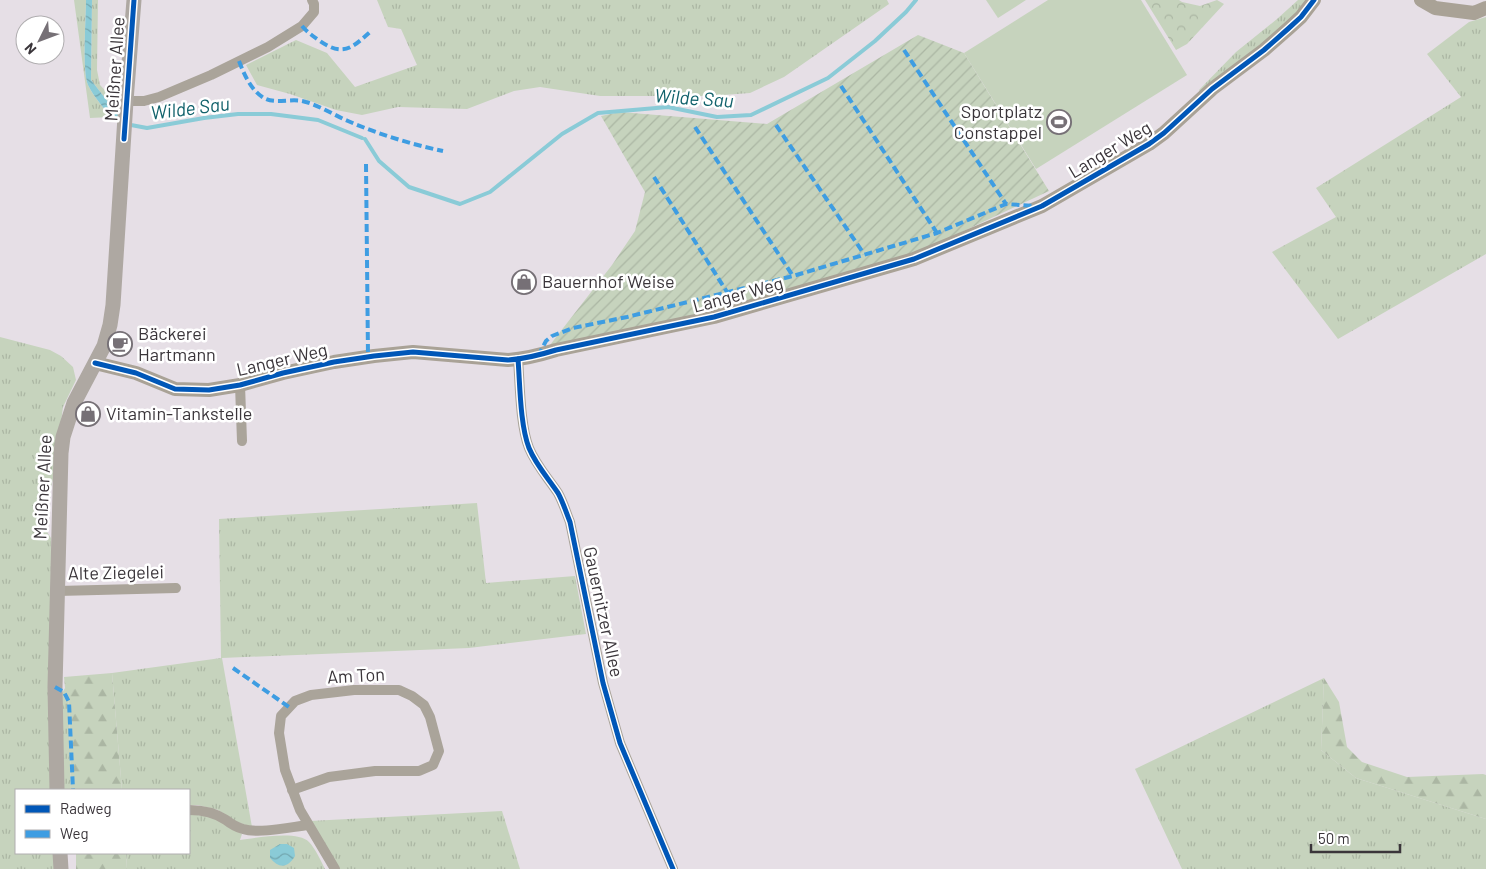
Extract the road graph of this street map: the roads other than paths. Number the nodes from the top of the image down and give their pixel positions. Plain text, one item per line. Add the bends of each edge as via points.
1 (134, 0) edge
2 (312, 0) edge
3 (1314, 0) edge
4 (1421, 0) edge
5 (1486, 8) edge
6 (126, 107) junction
7 (518, 359) junction
8 (95, 363) junction
9 (240, 385) junction
10 (242, 441) dead end
11 (176, 588) dead end
12 (58, 590) junction
13 (57, 789) edge
14 (292, 790) junction
15 (190, 810) edge
16 (308, 825) junction
17 (60, 854) edge
18 (61, 869) edge
19 (335, 869) edge
20 (673, 869) edge

1 - 6 main road, Meißner Allee
2 - 6 street via 314,12 302,26 268,47 159,97
3 - 7 street, Langer Weg via 1289,28 1212,89 1157,139 1042,206 914,259 859,276 714,317
4 - 5 street via 1435,8 1474,13
6 - 8 main road, Meißner Allee via 113,305 104,346
7 - 9 street, Langer Weg via 413,352 283,373
7 - 20 street, Gauernitzer Allee via 528,445 540,470 564,504 603,683 620,742
8 - 9 street, Langer Weg via 188,390
8 - 12 main road, Meißner Allee via 74,403 63,437
9 - 10 street
11 - 12 street, Alte Ziegelei
12 - 13 main road, Meißner Allee via 55,687
14 - 14 street, Am Ton via 329,777 375,771 419,771 433,765 439,751 424,705 399,690 354,690 311,695 295,701 282,716 279,733
14 - 16 street, Am Ton
15 - 16 street via 204,810 244,830
16 - 19 street, Am Ton
17 - 18 main road

